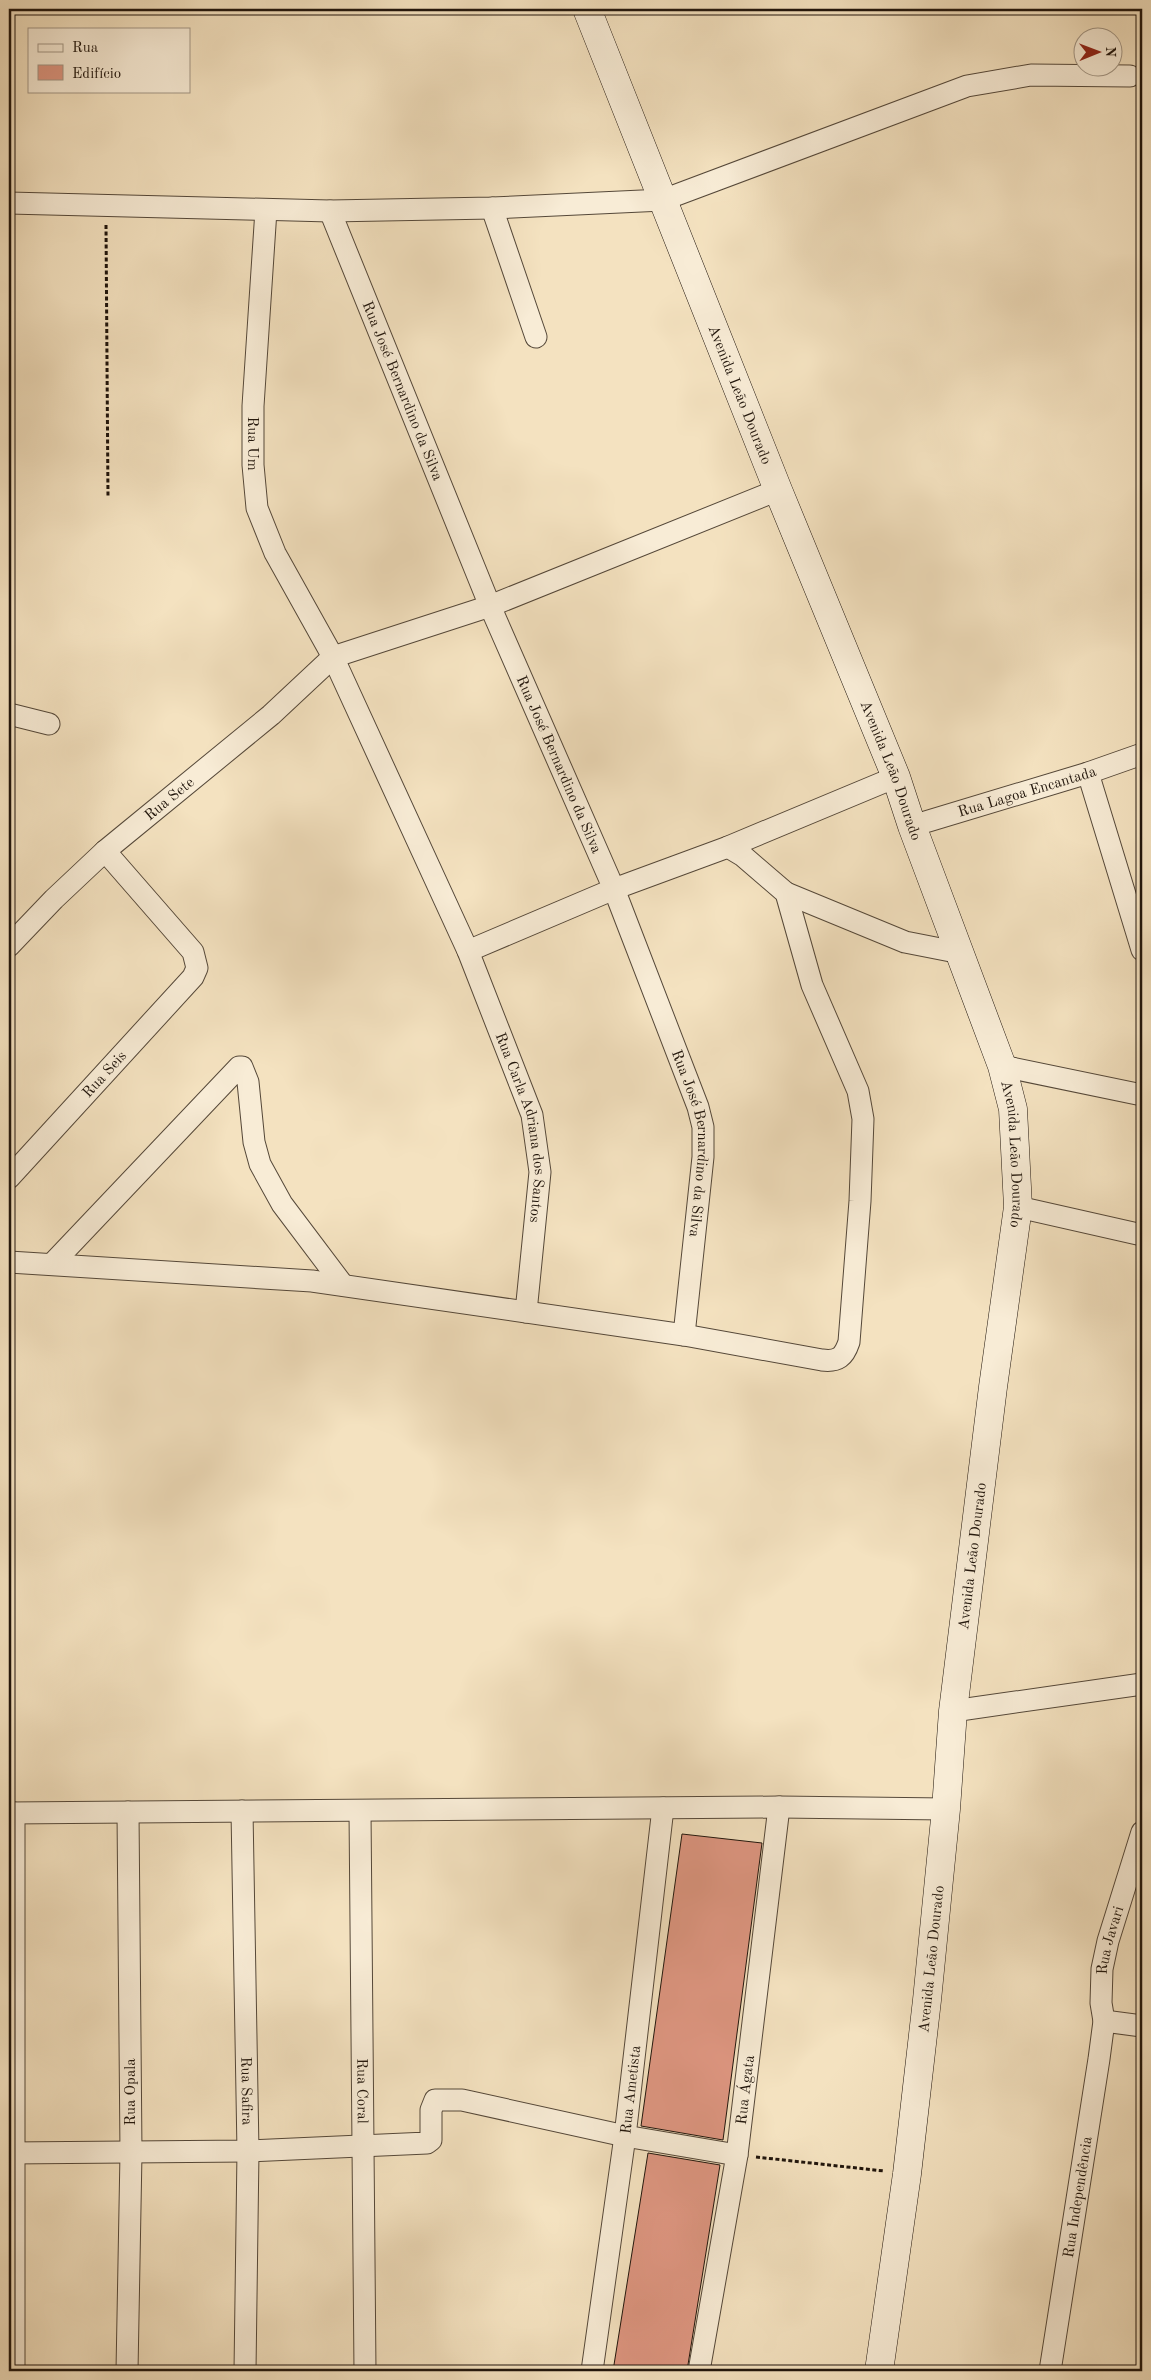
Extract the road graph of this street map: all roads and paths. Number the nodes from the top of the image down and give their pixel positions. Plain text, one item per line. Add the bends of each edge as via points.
1 (587, 9) edge
2 (1130, 76) dead end
3 (663, 200) junction
4 (9, 203) edge
5 (106, 207) junction
6 (492, 208) junction
7 (266, 210) junction
8 (330, 211) junction
9 (536, 337) dead end
10 (778, 490) junction
11 (108, 498) dead end
12 (490, 606) junction
13 (333, 657) junction
14 (9, 714) edge
15 (49, 724) dead end
16 (1142, 754) edge
17 (1088, 773) junction
18 (896, 777) junction
19 (912, 826) junction
20 (728, 847) junction
21 (105, 851) junction
22 (614, 889) junction
23 (786, 893) junction
24 (9, 946) edge
25 (1142, 950) edge
26 (468, 951) junction
27 (961, 953) junction
28 (1002, 1066) junction
29 (1142, 1095) edge
30 (9, 1178) edge
31 (1018, 1207) junction
32 (1142, 1235) edge
33 (9, 1262) edge
34 (52, 1264) junction
35 (343, 1285) junction
36 (526, 1312) junction
37 (684, 1335) junction
38 (1142, 1684) edge
39 (953, 1711) junction
40 (779, 1807) junction
41 (663, 1808) junction
42 (946, 1809) junction
43 (242, 1811) junction
44 (360, 1811) junction
45 (128, 1812) junction
46 (11, 1813) edge
47 (1142, 1832) edge
48 (1104, 2021) junction
49 (1142, 2026) edge
50 (625, 2136) junction
51 (363, 2147) junction
52 (248, 2151) junction
53 (11, 2152) edge
54 (131, 2153) junction
55 (737, 2155) junction
56 (907, 2174) junction
57 (14, 2371) edge
58 (127, 2371) edge
59 (245, 2371) edge
60 (365, 2371) edge
61 (592, 2371) edge
62 (699, 2371) edge
63 (879, 2371) edge
64 (1050, 2371) edge

1 - 3 main road, Avenida Leão Dourado
2 - 3 street via 1031,74 967,86
3 - 6 street
3 - 10 main road, Avenida Leão Dourado
4 - 5 street
5 - 7 street
5 - 11 path
6 - 8 street
6 - 9 street
7 - 8 street
7 - 13 street, Rua Um via 253,406 257,508 275,552
8 - 12 street, Rua José Bernardino da Silva
10 - 12 street
10 - 18 main road, Avenida Leão Dourado
12 - 13 street
12 - 22 street, Rua José Bernardino da Silva
13 - 21 street, Rua Sete via 271,715
13 - 26 street, Rua Um
14 - 15 street
16 - 17 street, Rua Lagoa Encantada
17 - 19 street, Rua Lagoa Encantada
17 - 25 street
18 - 19 main road, Avenida Leão Dourado
18 - 20 street
19 - 27 main road, Avenida Leão Dourado
20 - 22 street
20 - 23 street
21 - 24 street, Rua Sete
21 - 30 street, Rua Seis via 193,952 197,968 193,977
22 - 26 street
22 - 37 street, Rua José Bernardino da Silva via 703,1127 704,1157
23 - 27 street via 905,942
23 - 37 street via 812,985 852,1074 863,1119 849,1342 845,1354 831,1361
26 - 36 street, Rua Carla Adriana dos Santos via 532,1115 537,1140 540,1172
27 - 28 main road, Avenida Leão Dourado
28 - 29 street
28 - 31 main road, Avenida Leão Dourado via 1013,1109
31 - 32 street
31 - 39 main road, Avenida Leão Dourado
33 - 34 street
34 - 35 street
34 - 35 street via 242,1067 248,1082 254,1142 260,1164 282,1204
35 - 36 street
36 - 37 street
38 - 39 street
39 - 42 main road, Avenida Leão Dourado
40 - 41 street
40 - 42 street
40 - 55 street, Rua Ágata
41 - 44 street
41 - 50 street, Rua Ametista
42 - 56 main road, Avenida Leão Dourado
43 - 44 street
43 - 45 street
43 - 52 street, Rua Safira
44 - 51 street, Rua Coral
45 - 46 street
45 - 54 street, Rua Opala
46 - 53 street
47 - 48 street, Rua Javari via 1102,1969
48 - 49 street
48 - 64 street, Rua Independência
50 - 51 street via 440,2098 435,2100 431,2110 431,2140 427,2143
50 - 55 street
50 - 61 street, Rua Ametista
51 - 52 street
51 - 60 street, Rua Coral
52 - 54 street
52 - 59 street, Rua Safira
53 - 54 street
53 - 57 street
54 - 58 street, Rua Opala
55 - 56 path
55 - 62 street, Rua Ágata
56 - 63 main road, Avenida Leão Dourado

